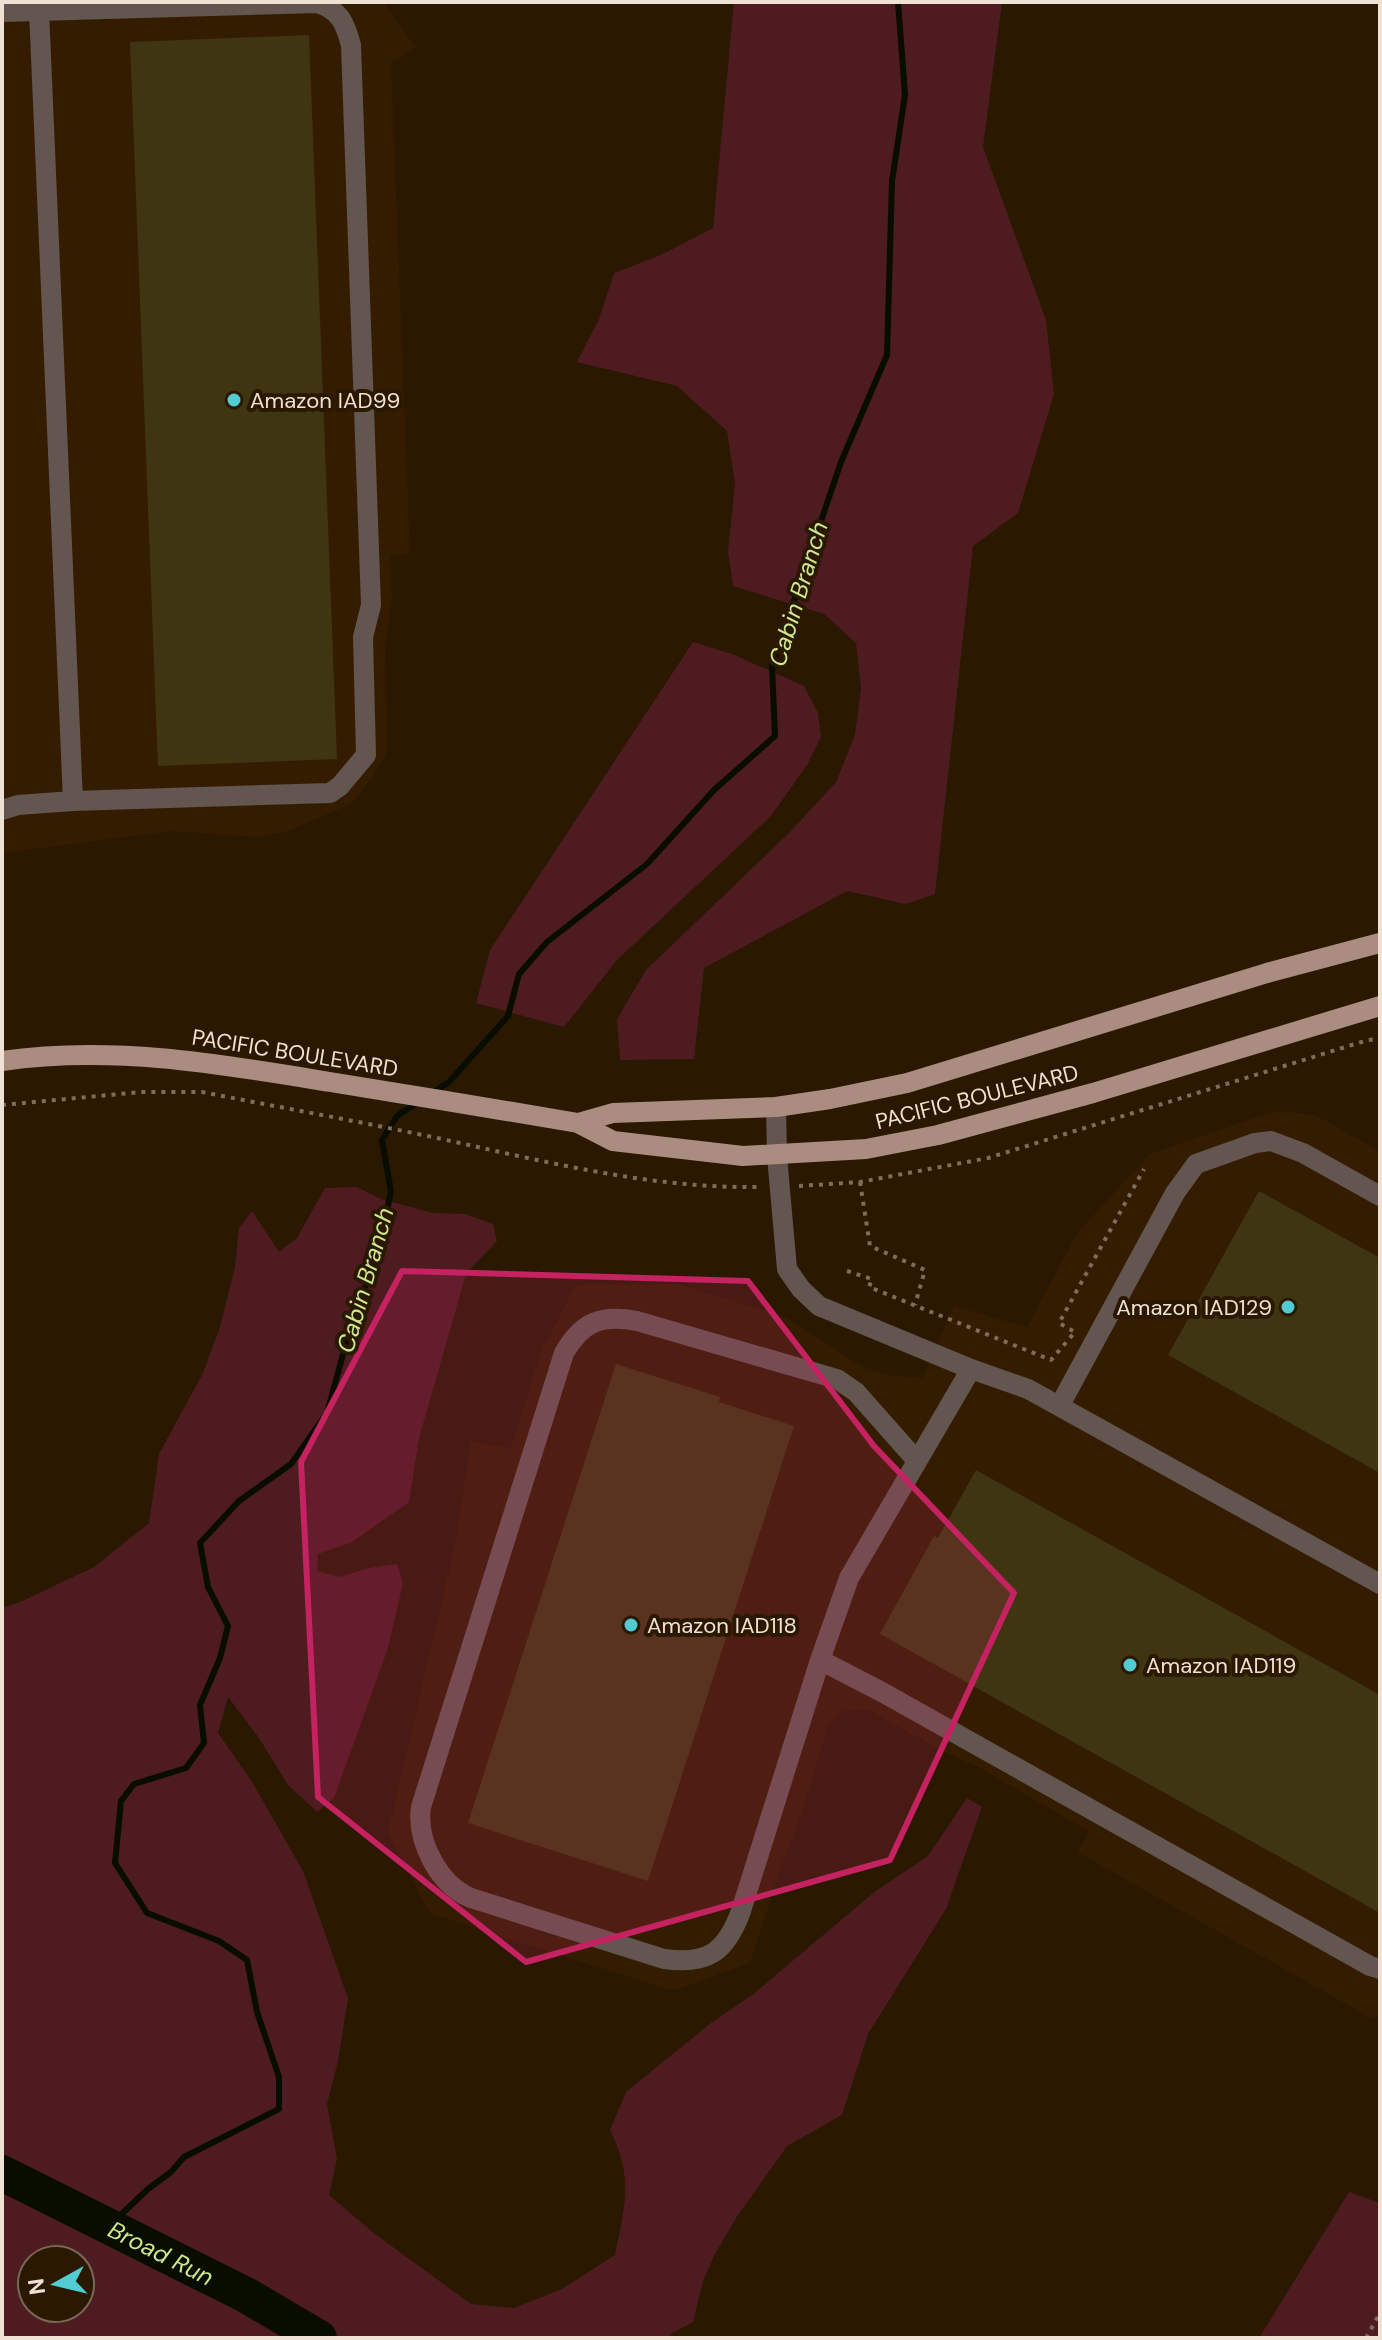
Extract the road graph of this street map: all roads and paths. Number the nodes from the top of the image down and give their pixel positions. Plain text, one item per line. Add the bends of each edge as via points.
1 (39, 10) junction
2 (2, 12) edge
3 (73, 801) junction
4 (2, 810) edge
5 (1380, 943) edge
6 (1380, 1006) edge
7 (2, 1061) edge
8 (2, 1105) edge
9 (776, 1107) junction
10 (578, 1123) junction
11 (461, 1143) dead end
12 (777, 1156) junction
13 (1144, 1169) dead end
14 (860, 1182) dead end
15 (1380, 1196) edge
16 (847, 1271) dead end
17 (915, 1306) junction
18 (971, 1369) junction
19 (1060, 1405) junction
20 (917, 1461) junction
21 (1380, 1584) edge
22 (820, 1660) junction
23 (1380, 1969) edge
24 (1380, 2313) edge
25 (1366, 2338) edge

1 - 2 street
1 - 3 street
1 - 3 street via 317,3 332,8 346,26 351,45 371,605 363,637 366,755 330,793
3 - 4 street
5 - 9 main road, PACIFIC BOULEVARD via 907,1083
6 - 12 main road, PACIFIC BOULEVARD via 938,1135 866,1149
7 - 10 main road, PACIFIC BOULEVARD via 114,1055 228,1065
8 - 11 path via 202,1092
9 - 10 main road, PACIFIC BOULEVARD via 613,1113
9 - 12 street
10 - 12 main road, PACIFIC BOULEVARD via 613,1141
12 - 18 street via 787,1269 801,1289 819,1306
13 - 17 path via 1059,1323 1075,1332 1051,1360
14 - 17 path via 870,1246 925,1270
15 - 19 street via 1271,1141 1196,1164 1175,1193
16 - 17 path via 872,1279 869,1287
18 - 19 street
18 - 20 street
19 - 21 street
20 - 22 street via 849,1578
20 - 22 street via 856,1392 837,1379 618,1317 583,1327 564,1353 421,1807 421,1832 436,1865 445,1881 471,1898 664,1959 703,1959 724,1946 735,1927
22 - 23 street
24 - 25 path

